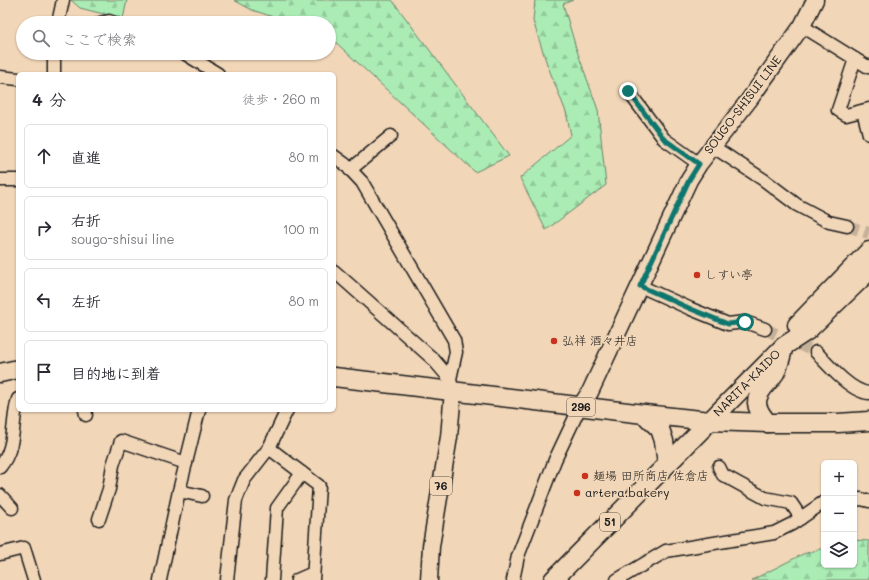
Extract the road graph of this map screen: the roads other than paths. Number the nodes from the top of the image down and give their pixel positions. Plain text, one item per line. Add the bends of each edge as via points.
1 (63, 0) edge
2 (816, 0) edge
3 (60, 16) edge
4 (802, 26) junction
5 (855, 59) junction
6 (54, 60) edge
7 (195, 60) edge
8 (869, 66) edge
9 (54, 72) edge
10 (215, 72) edge
11 (0, 77) edge
12 (16, 79) edge
13 (628, 91) dead end
14 (866, 110) edge
15 (869, 134) edge
16 (391, 136) dead end
17 (712, 146) junction
18 (336, 158) edge
19 (699, 164) junction
20 (350, 170) junction
21 (0, 180) edge
22 (16, 180) edge
23 (847, 226) tunnel mouth
24 (869, 251) edge
25 (869, 270) edge
26 (336, 273) edge
27 (640, 286) junction
28 (765, 329) tunnel mouth
29 (784, 346) junction
30 (816, 352) tunnel mouth
31 (16, 369) edge
32 (0, 373) edge
33 (336, 376) edge
34 (451, 385) junction
35 (869, 393) edge
36 (580, 407) junction
37 (16, 412) edge
38 (199, 412) edge
39 (286, 412) edge
40 (644, 414) junction
41 (710, 421) junction
42 (869, 421) edge
43 (768, 423) junction
44 (269, 448) junction
45 (186, 463) junction
46 (667, 464) junction
47 (0, 467) edge
48 (719, 467) dead end
49 (302, 473) junction
50 (179, 491) junction
51 (0, 495) edge
52 (202, 496) dead end
53 (857, 500) edge
54 (869, 501) edge
55 (821, 504) edge
56 (12, 508) dead end
57 (801, 518) junction
58 (99, 519) dead end
59 (0, 554) edge
60 (313, 577) edge
61 (34, 580) edge
62 (160, 580) edge
63 (227, 580) edge
64 (272, 580) edge
65 (297, 580) edge
66 (429, 580) edge
67 (512, 580) edge
68 (553, 580) edge
69 (617, 580) edge

1 - 3 street
2 - 4 main road, SOUGO-SHISUI LINE
4 - 5 street
4 - 17 main road, SOUGO-SHISUI LINE
5 - 8 street
5 - 14 street via 838,110 846,115
6 - 9 street
7 - 10 street
11 - 12 street
13 - 19 street via 664,139
14 - 15 street
16 - 20 street
17 - 19 main road, SOUGO-SHISUI LINE
17 - 23 street via 764,180 796,205 829,222
18 - 20 street
19 - 27 main road, SOUGO-SHISUI LINE via 689,180
20 - 34 street via 362,182 454,340 456,352
21 - 22 street
24 - 29 highway, NARITA-KAIDO / 51 via 798,323
25 - 29 highway, NARITA-KAIDO / 51 via 807,331
26 - 34 street via 433,359
27 - 28 street via 728,324 745,322
27 - 36 main road, SOUGO-SHISUI LINE via 590,392
29 - 41 highway, NARITA-KAIDO / 51
29 - 43 highway via 776,373 757,397 760,414
30 - 35 street via 845,381
31 - 32 highway
33 - 34 highway, 296
34 - 36 highway, 296
34 - 66 main road, 76 via 449,438 431,546
36 - 40 highway, 296
36 - 67 street via 555,460
37 - 47 street via 13,437
38 - 45 street
39 - 44 street
40 - 41 highway, 296
40 - 46 highway via 660,429
41 - 43 highway, 296
41 - 46 highway, 51
42 - 43 highway, 296
44 - 49 street
44 - 63 street via 244,480 236,500
45 - 50 street
45 - 58 street via 121,441 112,465 109,489
46 - 68 highway, 51
48 - 57 street via 724,476 765,498 791,503
49 - 60 street via 319,486
49 - 64 street via 277,508
50 - 52 street
50 - 62 street
51 - 56 street
53 - 54 street
55 - 57 street
57 - 69 street via 774,533 666,551
59 - 61 street via 24,548
60 - 65 street

